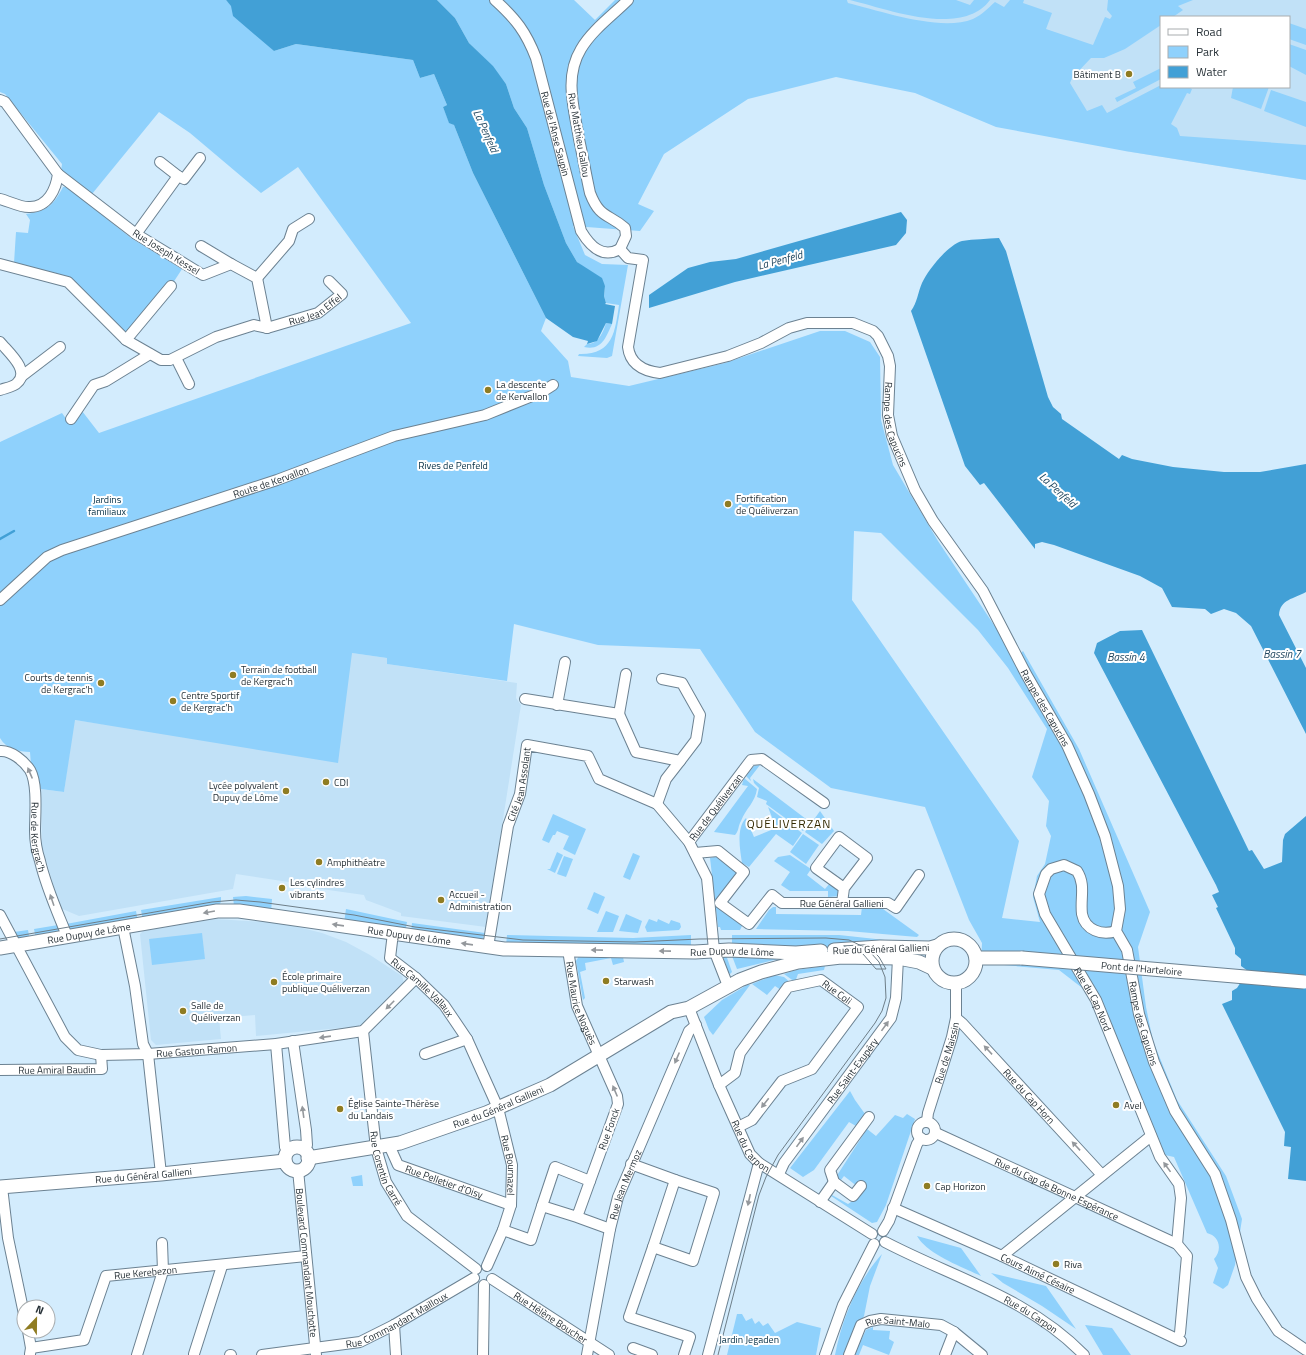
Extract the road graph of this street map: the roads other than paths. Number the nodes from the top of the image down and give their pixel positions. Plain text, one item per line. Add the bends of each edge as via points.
1 (495, 0) edge
2 (628, 0) edge
3 (0, 100) edge
4 (200, 158) dead end
5 (160, 162) dead end
6 (58, 174) junction
7 (178, 176) junction
8 (0, 191) edge
9 (5, 200) edge
10 (309, 219) dead end
11 (136, 234) junction
12 (201, 246) dead end
13 (620, 249) junction
14 (0, 264) edge
15 (231, 264) junction
16 (257, 278) junction
17 (329, 281) dead end
18 (171, 286) dead end
19 (267, 328) junction
20 (126, 340) junction
21 (0, 342) edge
22 (60, 347) dead end
23 (150, 354) junction
24 (176, 358) junction
25 (22, 376) junction
26 (189, 384) dead end
27 (553, 385) dead end
28 (0, 390) edge
29 (71, 419) dead end
30 (0, 600) edge
31 (565, 662) dead end
32 (626, 674) dead end
33 (662, 679) dead end
34 (525, 699) dead end
35 (557, 705) junction
36 (619, 714) junction
37 (0, 751) edge
38 (680, 761) junction
39 (824, 803) dead end
40 (657, 804) junction
41 (689, 842) junction
42 (694, 853) junction
43 (919, 875) dead end
44 (844, 888) junction
45 (842, 903) junction
46 (0, 915) edge
47 (124, 927) junction
48 (1116, 931) junction
49 (393, 933) junction
50 (67, 936) junction
51 (15, 945) junction
52 (937, 946) junction
53 (488, 947) junction
54 (0, 948) edge
55 (568, 950) junction
56 (714, 950) junction
57 (821, 951) junction
58 (898, 958) junction
59 (976, 958) junction
60 (932, 968) junction
61 (416, 978) junction
62 (726, 982) junction
63 (1306, 982) edge
64 (956, 984) junction
65 (689, 1008) junction
66 (671, 1012) junction
67 (956, 1018) junction
68 (696, 1025) junction
69 (363, 1031) junction
70 (467, 1039) junction
71 (293, 1041) junction
72 (276, 1044) junction
73 (148, 1054) junction
74 (425, 1054) dead end
75 (101, 1055) junction
76 (598, 1055) junction
77 (0, 1070) edge
78 (719, 1085) junction
79 (498, 1108) junction
80 (869, 1117) dead end
81 (926, 1121) junction
82 (738, 1127) junction
83 (936, 1133) junction
84 (1151, 1136) junction
85 (921, 1138) junction
86 (389, 1145) junction
87 (376, 1148) junction
88 (306, 1154) junction
89 (286, 1156) junction
90 (759, 1163) junction
91 (632, 1164) junction
92 (298, 1170) junction
93 (161, 1174) junction
94 (779, 1174) junction
95 (1102, 1175) junction
96 (675, 1180) junction
97 (590, 1181) junction
98 (834, 1182) junction
99 (861, 1186) dead end
100 (1, 1187) edge
101 (1076, 1196) junction
102 (820, 1202) junction
103 (511, 1205) junction
104 (542, 1206) junction
105 (893, 1208) junction
106 (577, 1217) junction
107 (3, 1222) edge
108 (610, 1229) junction
109 (503, 1230) junction
110 (883, 1231) junction
111 (872, 1234) junction
112 (885, 1242) junction
113 (162, 1244) dead end
114 (874, 1244) junction
115 (1177, 1244) junction
116 (653, 1247) junction
117 (306, 1256) junction
118 (1002, 1256) junction
119 (222, 1266) junction
120 (487, 1266) junction
121 (163, 1271) junction
122 (475, 1273) junction
123 (488, 1282) junction
124 (21, 1299) edge
125 (394, 1325) junction
126 (954, 1332) junction
127 (29, 1339) edge
128 (589, 1342) junction
129 (633, 1348) dead end
130 (1306, 1350) edge
131 (31, 1352) edge
132 (315, 1352) edge
133 (194, 1354) edge
134 (137, 1355) edge
135 (262, 1355) edge
136 (396, 1355) edge
137 (484, 1355) edge
138 (587, 1355) edge
139 (609, 1355) edge
140 (652, 1355) edge
141 (684, 1355) edge
142 (708, 1355) edge
143 (825, 1355) edge
144 (849, 1355) edge
145 (945, 1355) edge
146 (982, 1355) edge
147 (1084, 1355) edge

1 - 13 street, Rue de l'Anse Saupin via 519,24 536,58 581,231 598,251 611,253
2 - 13 street, Rue Matthieu Gallou via 588,39 575,60 571,83 590,193 600,211 625,228 626,236
3 - 6 street, Rue Joseph Kessel via 5,102
4 - 7 street via 184,179
5 - 7 street
6 - 9 street via 56,188 43,203 29,208
6 - 11 street, Rue Joseph Kessel
7 - 11 street
8 - 9 street
10 - 16 street via 293,229 289,241
11 - 15 street, Rue Joseph Kessel via 203,275
12 - 15 street
13 - 48 street, Rampe des Capucins via 628,258 643,260 628,347 631,359 644,369 660,373 728,356 789,328 807,323 853,323 878,336 889,361 888,415 892,436 915,490 933,521 983,591 1067,745 1089,794 1118,886 1120,908
14 - 20 street via 68,282
15 - 16 street
16 - 19 street
17 - 19 street, Rue Jean Effel via 342,294 318,313
18 - 20 street
19 - 24 street via 254,325 216,337
20 - 23 street
21 - 25 street via 22,369
22 - 25 street
23 - 24 street via 161,360
23 - 29 street via 106,381 94,385
24 - 26 street
25 - 28 street via 17,384
27 - 30 street, Route de Kervallon via 486,415 394,436 277,480 62,550 47,557
31 - 35 street
32 - 36 street
33 - 38 street via 682,683 700,715 696,740
34 - 35 street
35 - 36 street
36 - 38 street via 636,752
50 -> 37 street, Rue de Kergrac'h via 53,905 40,861 35,833 36,796 31,771 14,755
38 - 40 street via 666,778
39 - 41 street, Rue de Quéliverzan via 762,759 751,760
40 - 41 street
40 - 53 street, Cité Jean Assolant via 599,779 588,756 528,745 520,794 508,826
41 - 42 street, Rue de Quéliverzan
42 - 45 street, Rue Général Gallieni via 718,851 744,872 720,903 749,924 772,895 782,903
42 - 56 street, Rue de Quéliverzan via 707,878
43 - 45 street, Rue Général Gallieni via 896,908 888,903
44 - 44 street via 867,858 839,837 816,868
44 - 45 street
46 - 51 street, Rue Gaston Ramon
49 -> 47 main road, Rue Dupuy de Lôme via 239,911 217,911
47 - 50 main road, Rue Dupuy de Lôme
47 - 73 street via 142,1044
48 - 84 street, Rue du Cap Nord via 1108,934 1094,931 1086,923 1083,915 1083,884 1077,871 1064,865 1057,866 1046,874 1039,894 1045,914 1096,1000
48 - 130 street, Rampe des Capucins via 1126,950 1139,1014 1154,1062 1175,1110 1215,1174 1231,1220 1246,1277 1278,1331
53 -> 49 main road, Rue Dupuy de Lôme
49 - 61 street, Rue Camille Vallaux via 390,958
50 - 51 main road, Rue Dupuy de Lôme
51 - 54 main road, Rue Dupuy de Lôme
51 - 75 street, Rue Gaston Ramon via 64,1037 78,1050
52 - 57 main road, Rue du Général Gallieni
52 - 59 main road via 950,939 964,941 970,946
52 - 60 main road via 932,956
53 - 55 main road, Rue Dupuy de Lôme
56 -> 55 main road, Rue Dupuy de Lôme
55 - 76 street, Rue Maurice Noguès via 577,1006
56 - 57 main road, Rue Dupuy de Lôme via 796,953
56 - 62 street, Rue de Quéliverzan
57 - 62 main road, Rue du Général Gallieni via 810,956 753,967
58 - 60 main road, Rue du Général Gallieni via 919,962
58 - 62 main road, Rue du Général Gallieni via 842,957 798,962
94 -> 58 street, Rue Saint-Exupéry via 784,1163 891,1018 896,998
59 - 63 main road, Pont de l'Harteloire, bridge via 1022,958
59 - 64 main road via 971,975
60 - 64 main road via 941,980
61 -> 69 street
61 - 70 street, Rue Camille Vallaux via 444,1005
62 - 65 main road, Rue du Général Gallieni
62 - 66 main road, Rue du Général Gallieni via 676,1006
64 - 67 street, Rue de Maissin
65 - 66 main road, Rue du Général Gallieni
65 - 68 street, Rue du Carpon
66 - 76 main road, Rue du Général Gallieni
67 - 81 street, Rue de Maissin
95 -> 67 street, Rue du Cap Horn
68 - 78 street, Rue du Carpon
68 -> 91 street, Rue Jean Mermoz via 689,1031
69 -> 71 street, Rue Gaston Ramon
69 - 87 street, Rue Corentin Carré
70 - 74 street
70 - 79 street, Rue Camille Vallaux
71 - 72 street, Rue Gaston Ramon
88 -> 71 street via 306,1130
72 - 73 street, Rue Gaston Ramon
72 - 89 street
73 - 75 street, Rue Gaston Ramon
73 - 93 street
75 - 77 street, Rue Amiral Baudin via 102,1068
76 - 79 main road, Rue du Général Gallieni via 550,1085
97 -> 76 street, Rue Fonck via 618,1104 617,1096
78 - 82 street, Rue du Carpon
78 -> 82 street, Rue Coli via 735,1073 740,1053 788,987 821,980 858,1007 812,1069 782,1081 752,1120
79 - 86 main road, Rue du Général Gallieni
79 - 103 street, Rue Bournazel via 512,1164
80 - 98 street via 830,1170
81 - 83 street via 933,1124
81 - 85 street via 918,1127 917,1133
82 - 90 street, Rue du Carpon via 750,1154
83 - 85 street via 930,1140
83 - 101 street, Rue du Cap de Bonne Espérance
84 - 95 street
115 -> 84 street, Rue du Cap Nord via 1181,1198 1179,1184 1164,1165
85 - 105 street
86 - 87 main road, Rue du Général Gallieni
86 - 103 street, Rue Pelletier d'Oisy via 398,1165
87 - 88 main road, Rue du Général Gallieni
87 - 122 street, Rue Corentin Carré via 386,1182 407,1216
88 - 89 main road, Rue du Général Gallieni via 294,1147
88 - 92 main road via 305,1166
89 - 92 main road via 290,1168
89 - 93 main road, Rue du Général Gallieni
90 - 94 street, Rue du Carpon
90 -> 142 street
91 - 96 street
91 - 108 street, Rue Jean Mermoz via 618,1197
92 - 117 street, Boulevard Commandant Mouchotte
93 - 100 main road, Rue du Général Gallieni
94 - 102 street, Rue du Carpon
95 - 101 street
96 - 116 street
96 - 116 street via 714,1193 693,1261
97 - 104 street via 555,1167
97 - 106 street, Rue Fonck
98 - 99 street via 853,1196
98 - 102 street
100 - 107 street
101 - 115 street, Rue du Cap de Bonne Espérance
101 - 118 street
102 - 111 street, Rue du Carpon
103 - 109 street, Rue Bournazel
104 - 106 street
104 - 109 street via 530,1240
105 - 110 street
105 - 118 street, Cours Aimé Césaire
106 - 108 street
107 - 124 street
108 - 128 street, Rue Jean Mermoz
109 - 120 street, Rue Bournazel
110 - 111 street via 876,1230
110 - 112 street via 886,1235
111 - 114 street
112 - 114 street via 880,1245
112 - 147 street, Rue du Carpon via 1029,1310 1063,1334
113 - 121 street
114 - 143 street via 833,1328
115 - 118 street, Cours Aimé Césaire via 1187,1256 1181,1337
116 - 141 street via 629,1317 690,1337
117 - 119 street, Rue Kerebezon
117 - 132 street, Boulevard Commandant Mouchotte
119 - 121 street, Rue Kerebezon
119 - 133 street
120 - 122 street via 479,1266
120 - 123 street via 493,1274
121 - 131 street, Rue Kerebezon via 106,1276 84,1340
121 - 134 street
122 - 123 street via 478,1284
122 - 125 street, Rue Commandant Mailloux
123 - 128 street, Rue Hélène Boucher
123 - 137 street
125 - 132 street, Rue Commandant Mailloux via 360,1342
125 - 136 street
126 - 144 street, Rue Saint-Malo via 941,1325 881,1319 870,1321 862,1325
126 - 145 street
126 - 146 street, Rue Saint-Malo
127 - 131 street
128 - 138 street, Rue Jean Mermoz
128 - 139 street, Rue Hélène Boucher
129 - 140 street
132 - 135 street, Rue Commandant Mailloux

